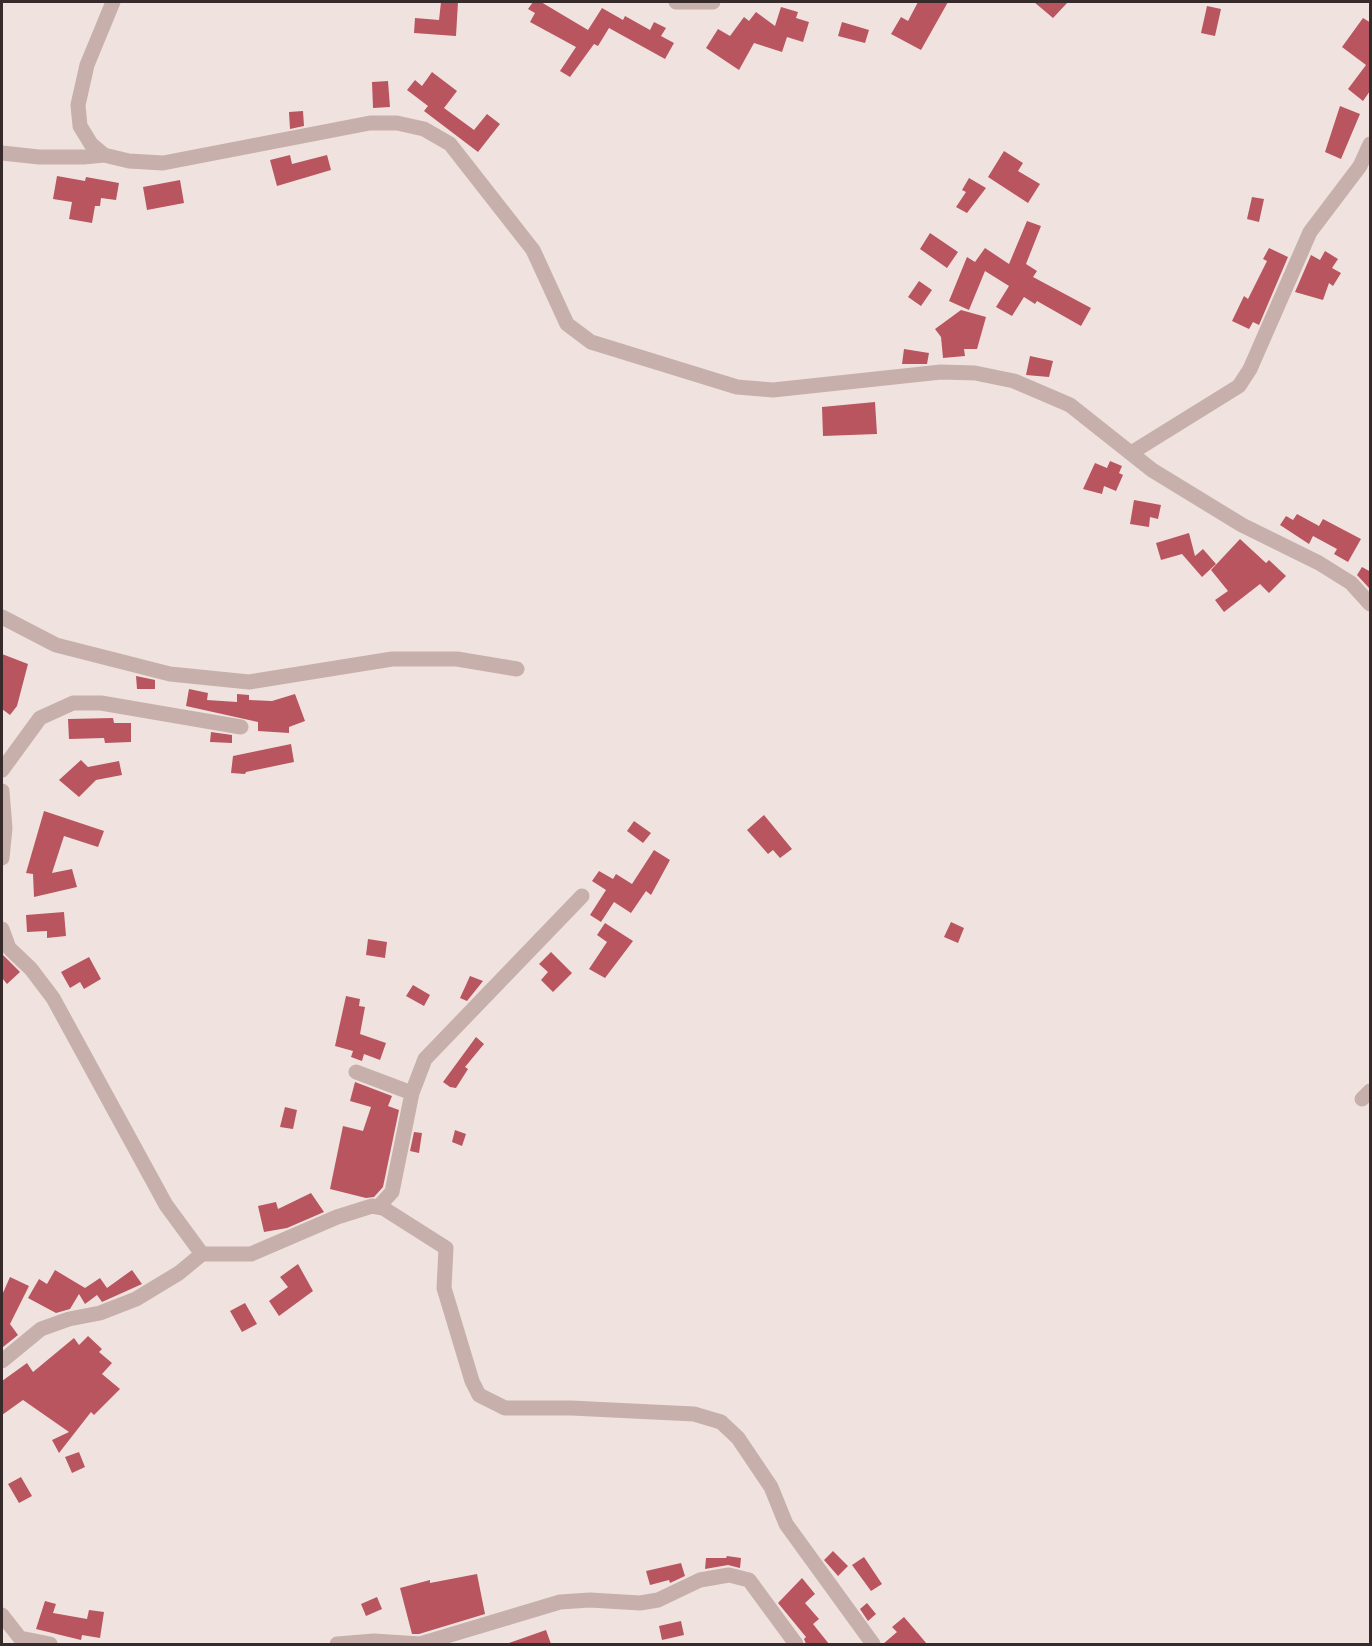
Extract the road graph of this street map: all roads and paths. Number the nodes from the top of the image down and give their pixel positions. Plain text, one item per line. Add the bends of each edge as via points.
1 (112, 2) edge
2 (676, 2) edge
3 (713, 2) edge
4 (1371, 144) edge
5 (2, 153) edge
6 (104, 155) junction
7 (1131, 453) junction
8 (1371, 604) edge
9 (2, 617) edge
10 (518, 669) dead end
11 (241, 727) dead end
12 (2, 770) edge
13 (2, 791) edge
14 (2, 858) edge
15 (582, 896) dead end
16 (2, 928) edge
17 (356, 1071) dead end
18 (411, 1093) junction
19 (379, 1206) junction
20 (202, 1254) junction
21 (3, 1356) edge
22 (2, 1615) edge
23 (16, 1641) edge
24 (50, 1644) edge
25 (337, 1644) edge
26 (796, 1644) edge
27 (873, 1644) edge

1 - 6 street via 87,65 78,105 80,126 91,144
2 - 3 street
4 - 7 street via 1360,166 1310,232 1239,386
5 - 6 street via 39,157
6 - 7 street via 163,163 370,123 424,129 450,144 526,240 567,324 591,342 737,387 773,390 941,372 975,373 1014,381 1070,405
7 - 8 street via 1242,525 1319,563 1351,584
9 - 10 street via 56,645 170,674 249,682 392,659 457,659
11 - 12 street via 101,703 74,703 40,718
13 - 14 street
15 - 18 street via 433,1049 420,1068
16 - 20 street via 9,948 53,998 166,1205
17 - 18 street
18 - 19 street via 392,1192
19 - 20 street via 337,1216 251,1254
19 - 27 street via 446,1248 444,1288 472,1381 480,1395 505,1408 694,1414 721,1422 738,1438 771,1487 786,1524
20 - 21 street via 179,1274 136,1299 41,1329
22 - 23 street
23 - 24 street
25 - 26 street via 420,1644 560,1602 640,1603 658,1600 700,1580 729,1575 749,1580

